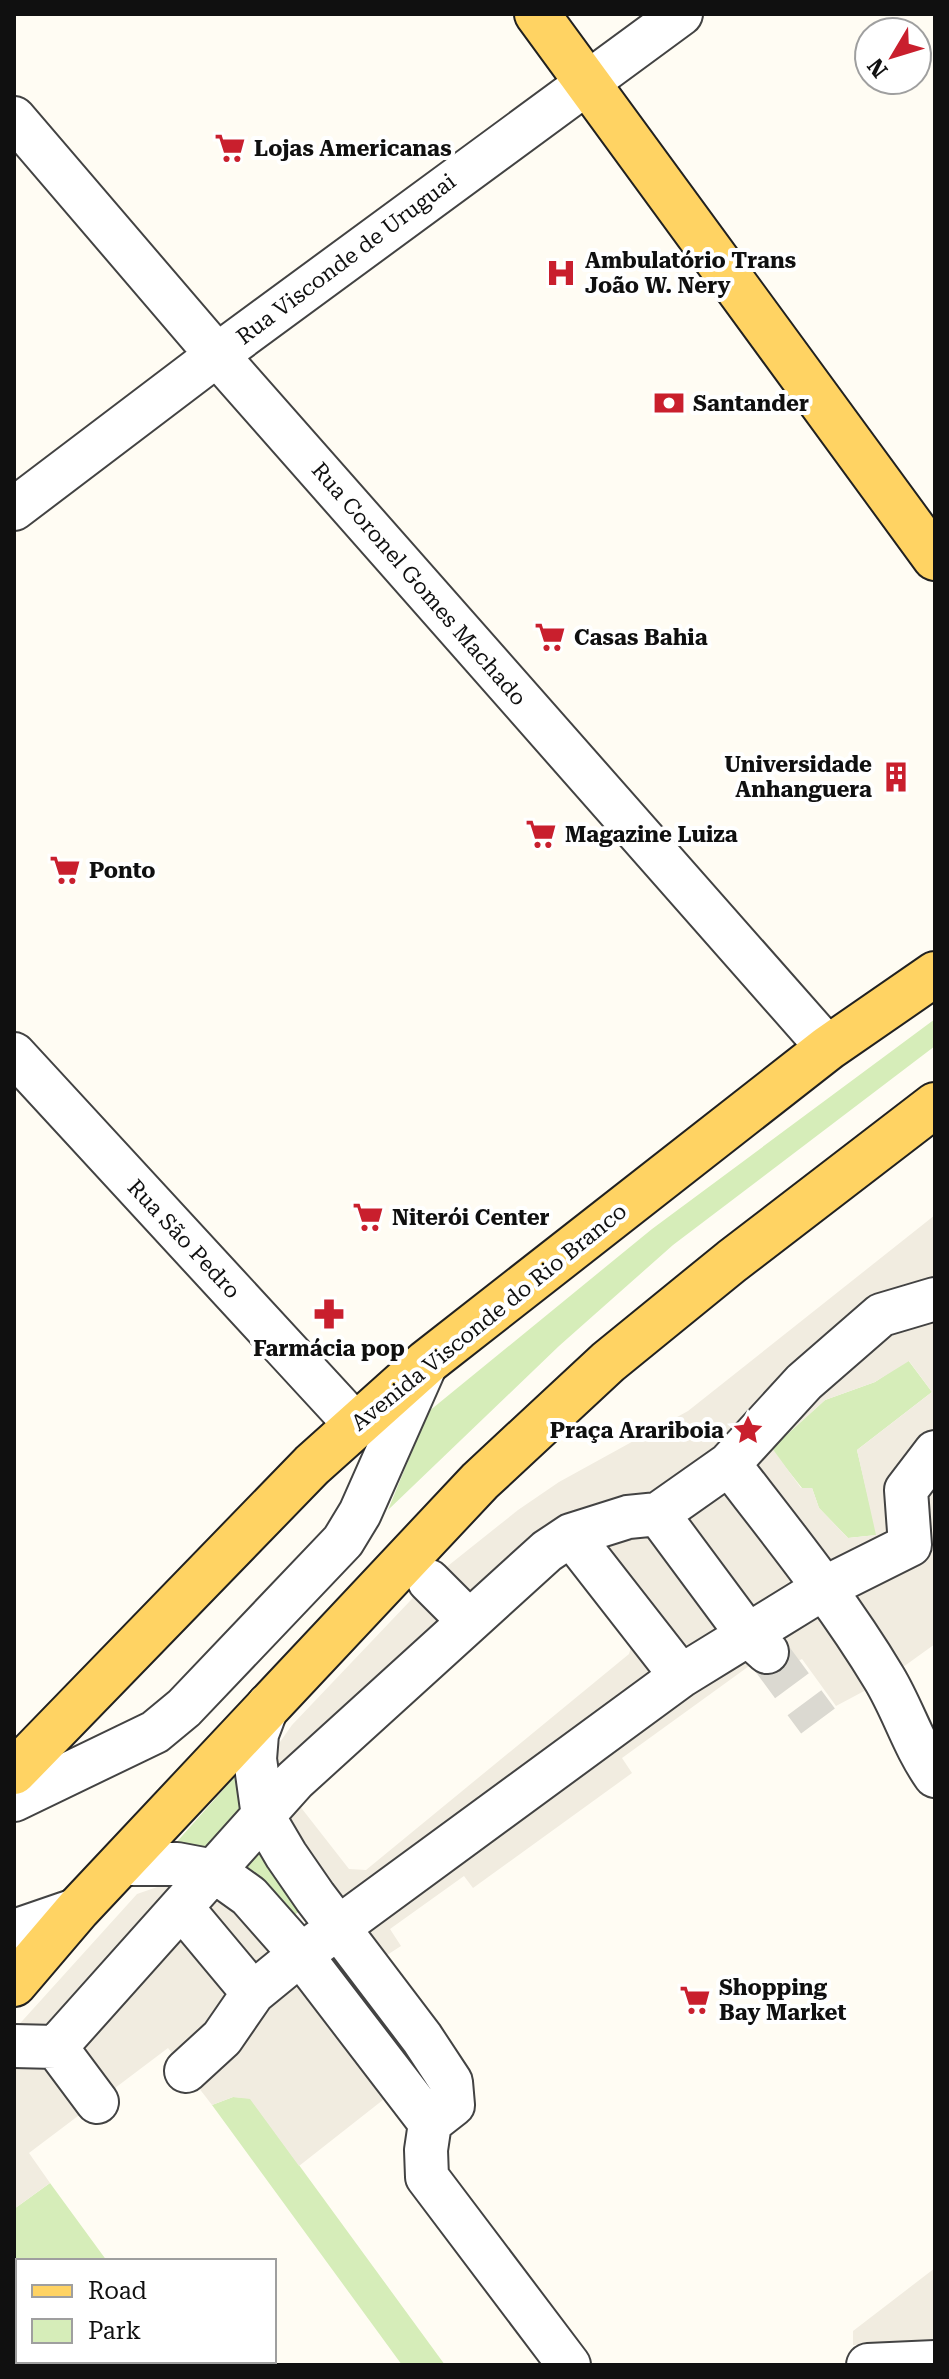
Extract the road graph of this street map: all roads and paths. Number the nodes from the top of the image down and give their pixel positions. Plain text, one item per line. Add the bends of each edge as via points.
1 (537, 14) edge
2 (681, 14) edge
3 (588, 83) junction
4 (14, 118) edge
5 (217, 355) junction
6 (14, 509) edge
7 (935, 558) edge
8 (935, 974) edge
9 (828, 1048) junction
10 (14, 1054) edge
11 (935, 1105) edge
12 (935, 1299) edge
13 (427, 1362) junction
14 (355, 1424) junction
15 (935, 1452) edge
16 (729, 1464) junction
17 (658, 1514) junction
18 (571, 1535) junction
19 (922, 1548) edge
20 (429, 1581) dead end
21 (824, 1588) junction
22 (469, 1621) junction
23 (757, 1643) junction
24 (681, 1676) junction
25 (268, 1705) junction
26 (14, 1772) edge
27 (935, 1776) edge
28 (14, 1800) edge
29 (273, 1805) junction
30 (122, 1864) junction
31 (214, 1871) junction
32 (182, 1908) junction
33 (349, 1920) junction
34 (25, 1928) edge
35 (302, 1956) junction
36 (14, 1984) edge
37 (253, 1993) junction
38 (14, 2046) edge
39 (56, 2047) junction
40 (186, 2071) dead end
41 (97, 2102) dead end
42 (430, 2123) junction
43 (935, 2362) edge
44 (569, 2365) edge
45 (868, 2365) edge

1 - 3 main road
2 - 3 street, Rua Visconde de Uruguai
3 - 5 street, Rua Visconde de Uruguai
3 - 7 main road
4 - 5 street, Rua Coronel Gomes Machado
5 - 6 street, Rua Visconde de Uruguai
5 - 9 street, Rua Coronel Gomes Machado
8 - 9 main road, Avenida Visconde do Rio Branco
9 - 13 main road, Avenida Visconde do Rio Branco
10 - 14 street, Rua São Pedro
11 - 25 main road via 608,1362 480,1481
12 - 16 street via 881,1315 804,1382
13 - 14 main road, Avenida Visconde do Rio Branco
13 - 28 street via 343,1541 155,1732
14 - 26 main road, Avenida Visconde do Rio Branco
15 - 19 street via 906,1490
16 - 17 street
16 - 21 street
17 - 18 street via 628,1517
17 - 23 street
18 - 22 street
18 - 24 street
19 - 21 street
20 - 22 street
21 - 23 street
21 - 27 street via 885,1680
22 - 29 street
23 - 24 street
24 - 33 street
25 - 29 street via 255,1759
25 - 30 main road
29 - 31 street
29 - 33 street via 289,1816
30 - 31 street via 177,1864
30 - 34 main road via 78,1909
31 - 32 street
31 - 35 street via 249,1896
32 - 37 street
32 - 39 street
33 - 35 street
33 - 42 street via 451,2082 453,2105
34 - 36 main road
35 - 37 street
35 - 42 street
37 - 40 street via 222,2038
38 - 39 street
39 - 41 street
42 - 44 street via 427,2177
43 - 45 street

